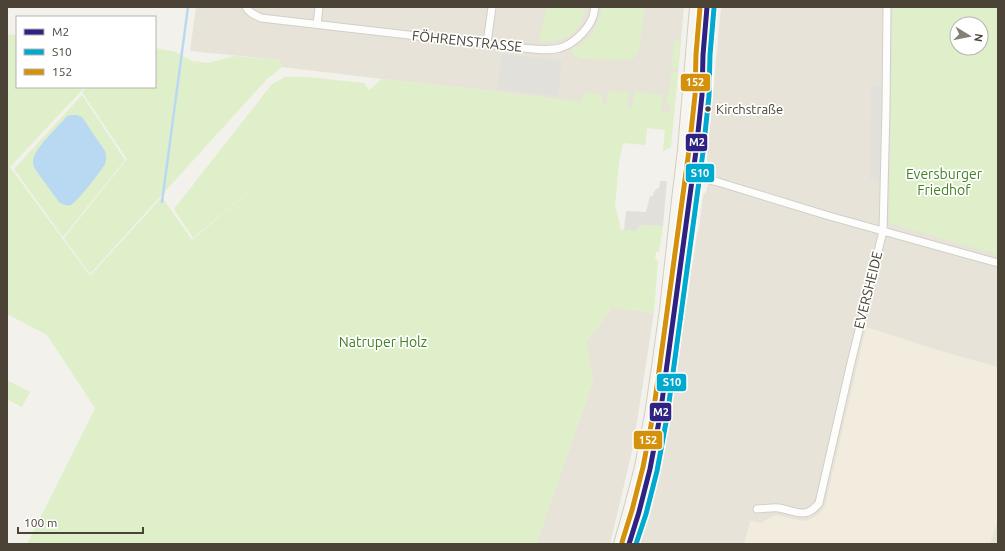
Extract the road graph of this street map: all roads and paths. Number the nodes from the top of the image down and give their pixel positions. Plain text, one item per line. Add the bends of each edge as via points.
1 (246, 7) edge
2 (319, 7) edge
3 (492, 7) edge
4 (596, 7) edge
5 (695, 7) edge
6 (707, 7) edge
7 (887, 7) edge
8 (317, 24) junction
9 (487, 43) junction
10 (680, 175) junction
11 (693, 177) junction
12 (883, 231) junction
13 (998, 264) edge
14 (757, 509) dead end
15 (619, 544) edge
16 (629, 544) edge

1 - 8 street, FÖHRENSTRASSE via 252,14 261,18
2 - 8 street
3 - 9 street
4 - 9 street, FÖHRENSTRASSE via 585,30 560,48 537,49
5 - 10 main road
6 - 11 main road via 702,102
7 - 12 street, EVERSHEIDE
8 - 9 street, FÖHRENSTRASSE
10 - 11 street
10 - 15 main road via 651,409 640,467
11 - 12 street via 718,182
11 - 16 main road via 660,416 650,469
12 - 13 street
12 - 14 street, EVERSHEIDE via 819,503 815,509 804,514 778,508

